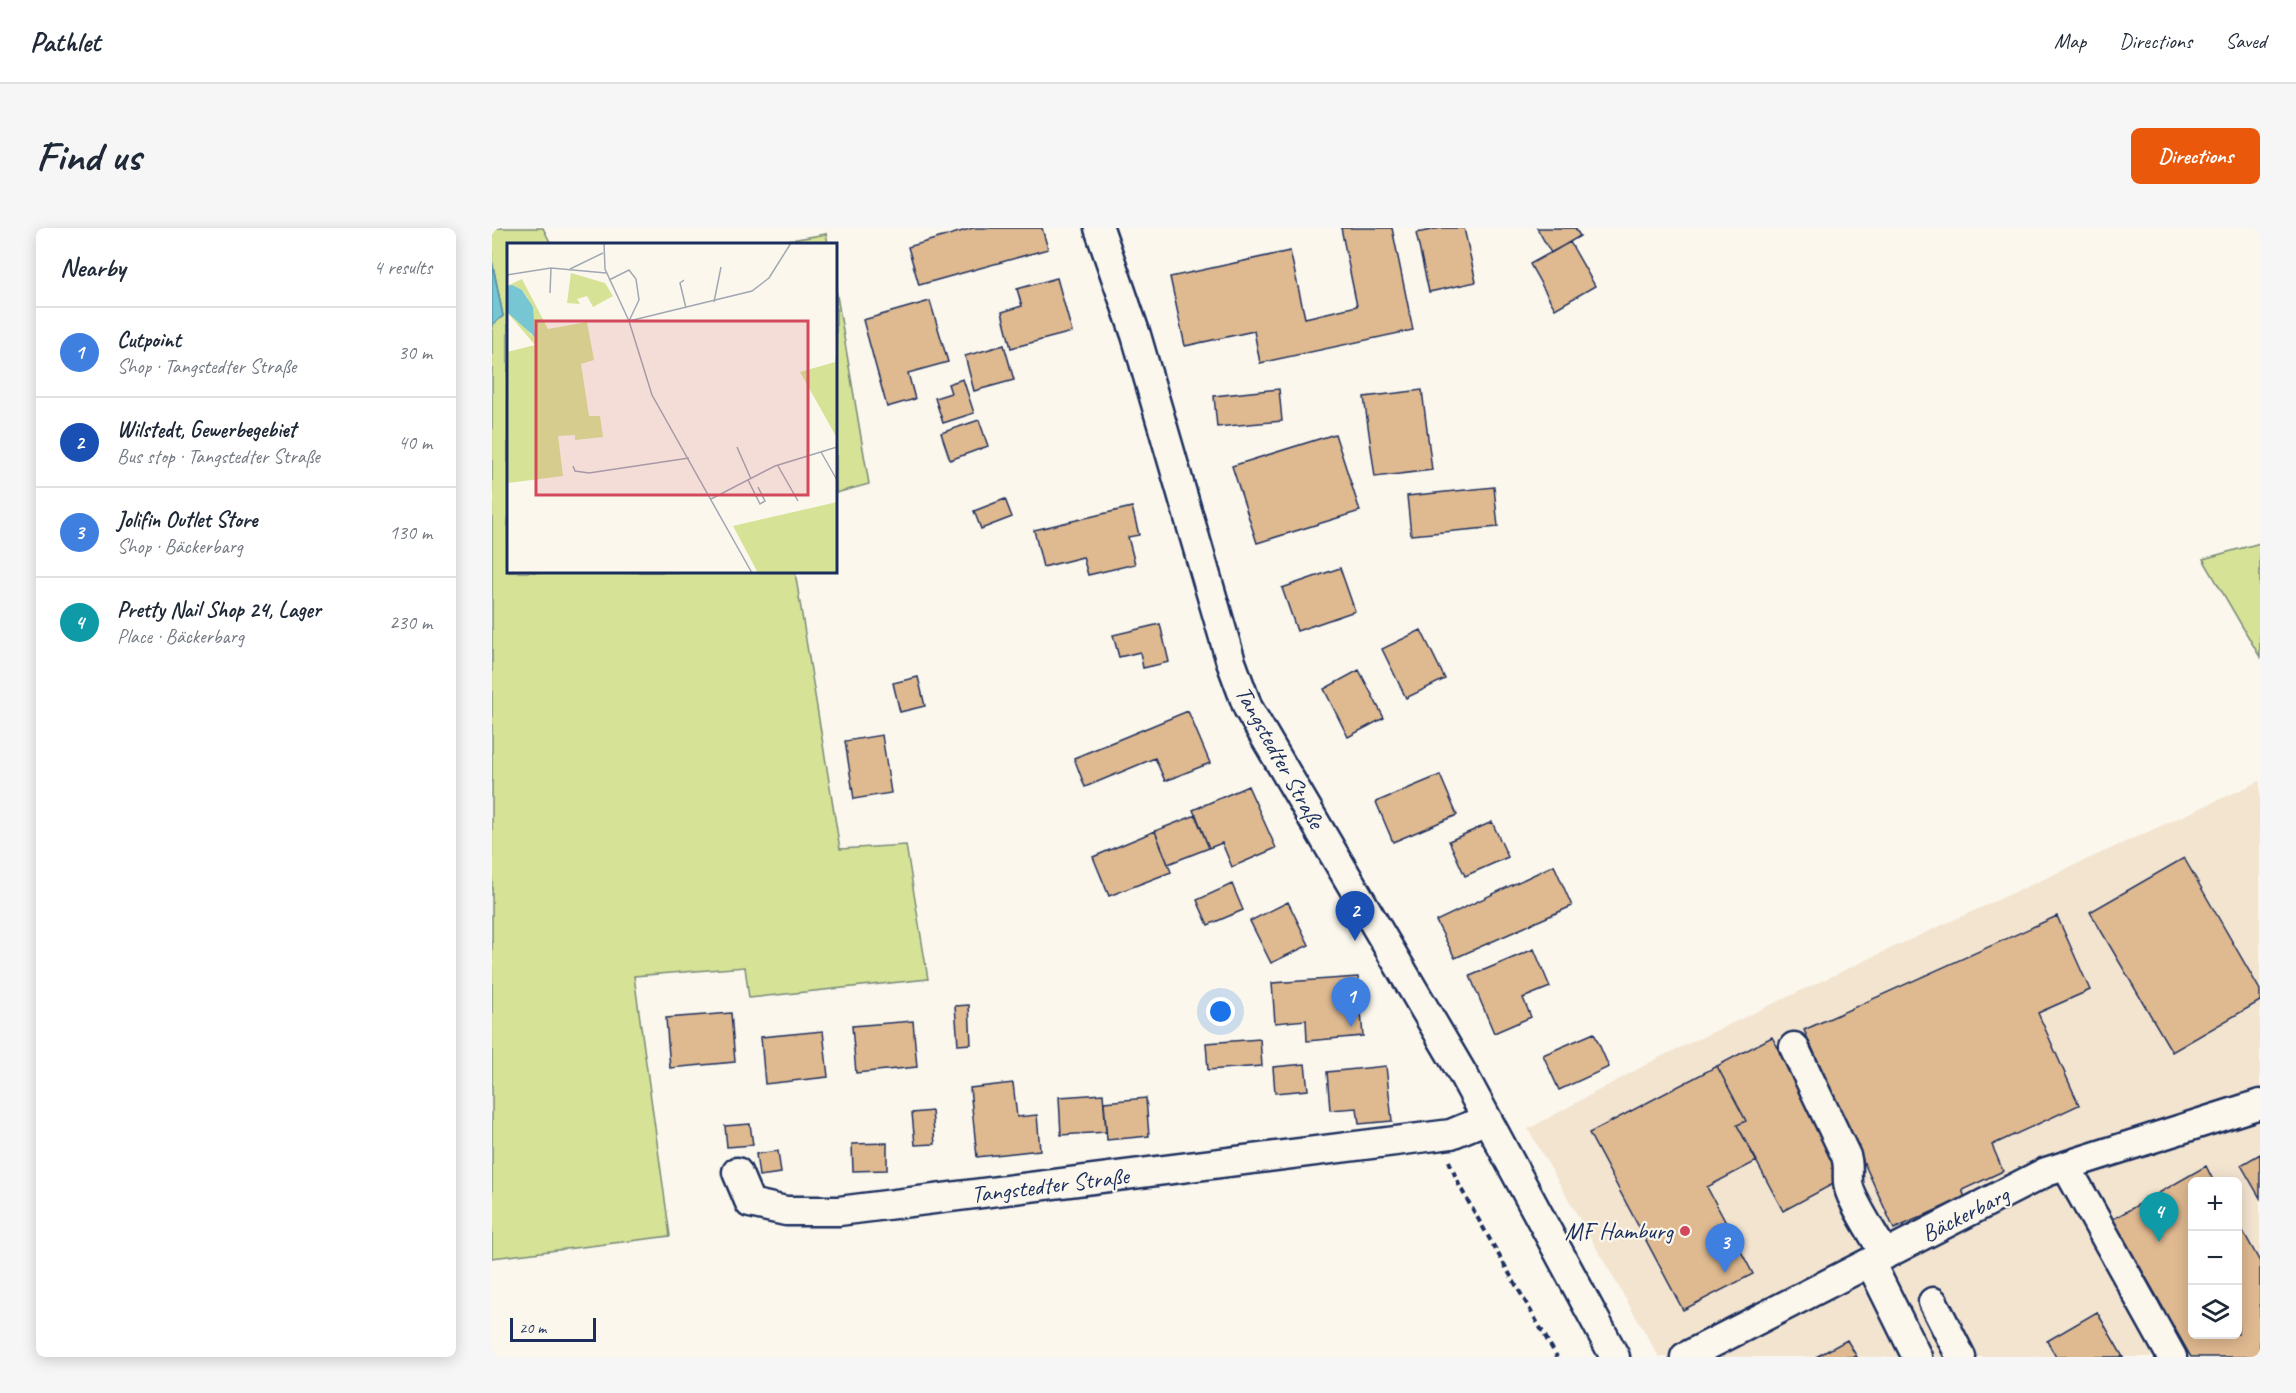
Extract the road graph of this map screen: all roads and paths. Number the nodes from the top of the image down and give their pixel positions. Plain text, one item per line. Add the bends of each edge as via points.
1 (1103, 229) edge
2 (1794, 1047) dead end
3 (2260, 1104) edge
4 (1487, 1119) junction
5 (1451, 1134) junction
6 (2066, 1166) junction
7 (737, 1172) dead end
8 (1878, 1258) junction
9 (1933, 1302) dead end
10 (1557, 1357) edge
11 (1615, 1357) edge
12 (1685, 1357) edge
13 (1917, 1357) edge
14 (1962, 1357) edge
15 (2172, 1357) edge

1 - 4 street, Tangstedter Straße via 1248,708
2 - 8 street via 1846,1156 1848,1186
3 - 6 street, Bäckerbarg
4 - 5 street, Tangstedter Straße
4 - 11 street, Tangstedter Straße
5 - 7 street, Tangstedter Straße via 839,1211 786,1211 750,1203
5 - 10 path via 1449,1161 1460,1187
6 - 8 street, Bäckerbarg via 2046,1172
6 - 15 street
8 - 12 street, Bäckerbarg
8 - 13 street
9 - 14 street

